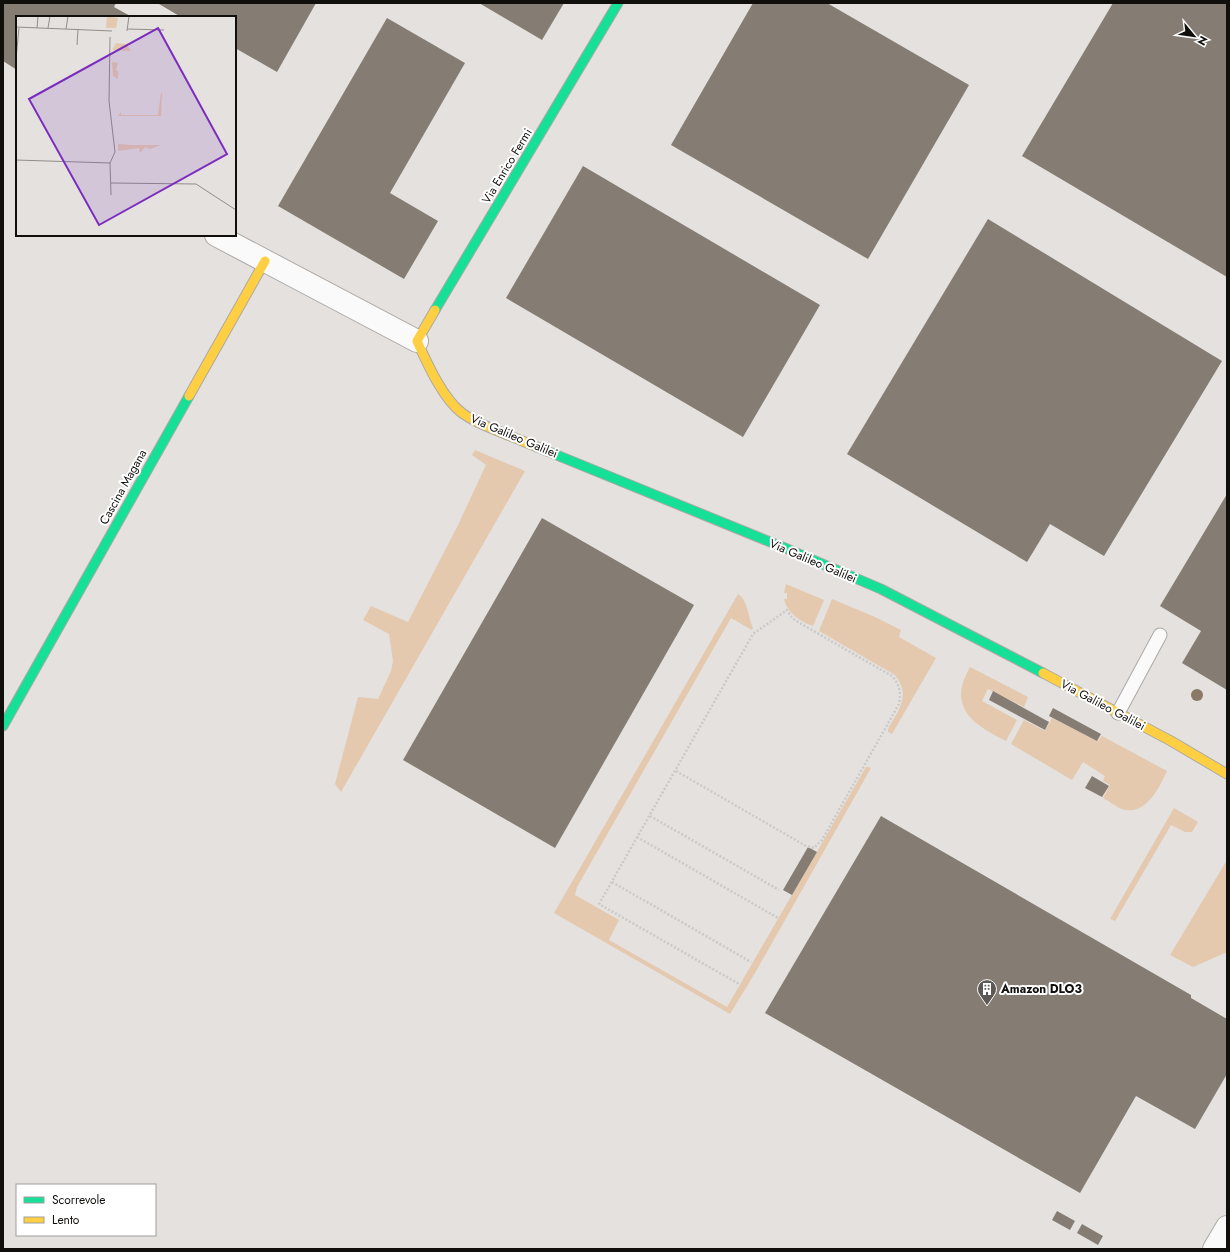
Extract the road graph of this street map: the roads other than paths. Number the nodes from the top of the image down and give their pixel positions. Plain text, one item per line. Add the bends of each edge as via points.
1 (618, 3) edge
2 (218, 236) edge
3 (265, 261) junction
4 (417, 341) junction
5 (1160, 635) dead end
6 (1118, 713) junction
7 (3, 726) edge
8 (1227, 774) edge
9 (1227, 1227) edge
10 (1214, 1249) edge

1 - 4 street, Via Enrico Fermi
2 - 3 street
3 - 4 street
3 - 7 street, Cascina Magana
4 - 6 street, Via Galileo Galilei via 444,392 460,412 478,423 785,548 881,590
5 - 6 lane
6 - 8 street, Via Galileo Galilei
9 - 10 street

